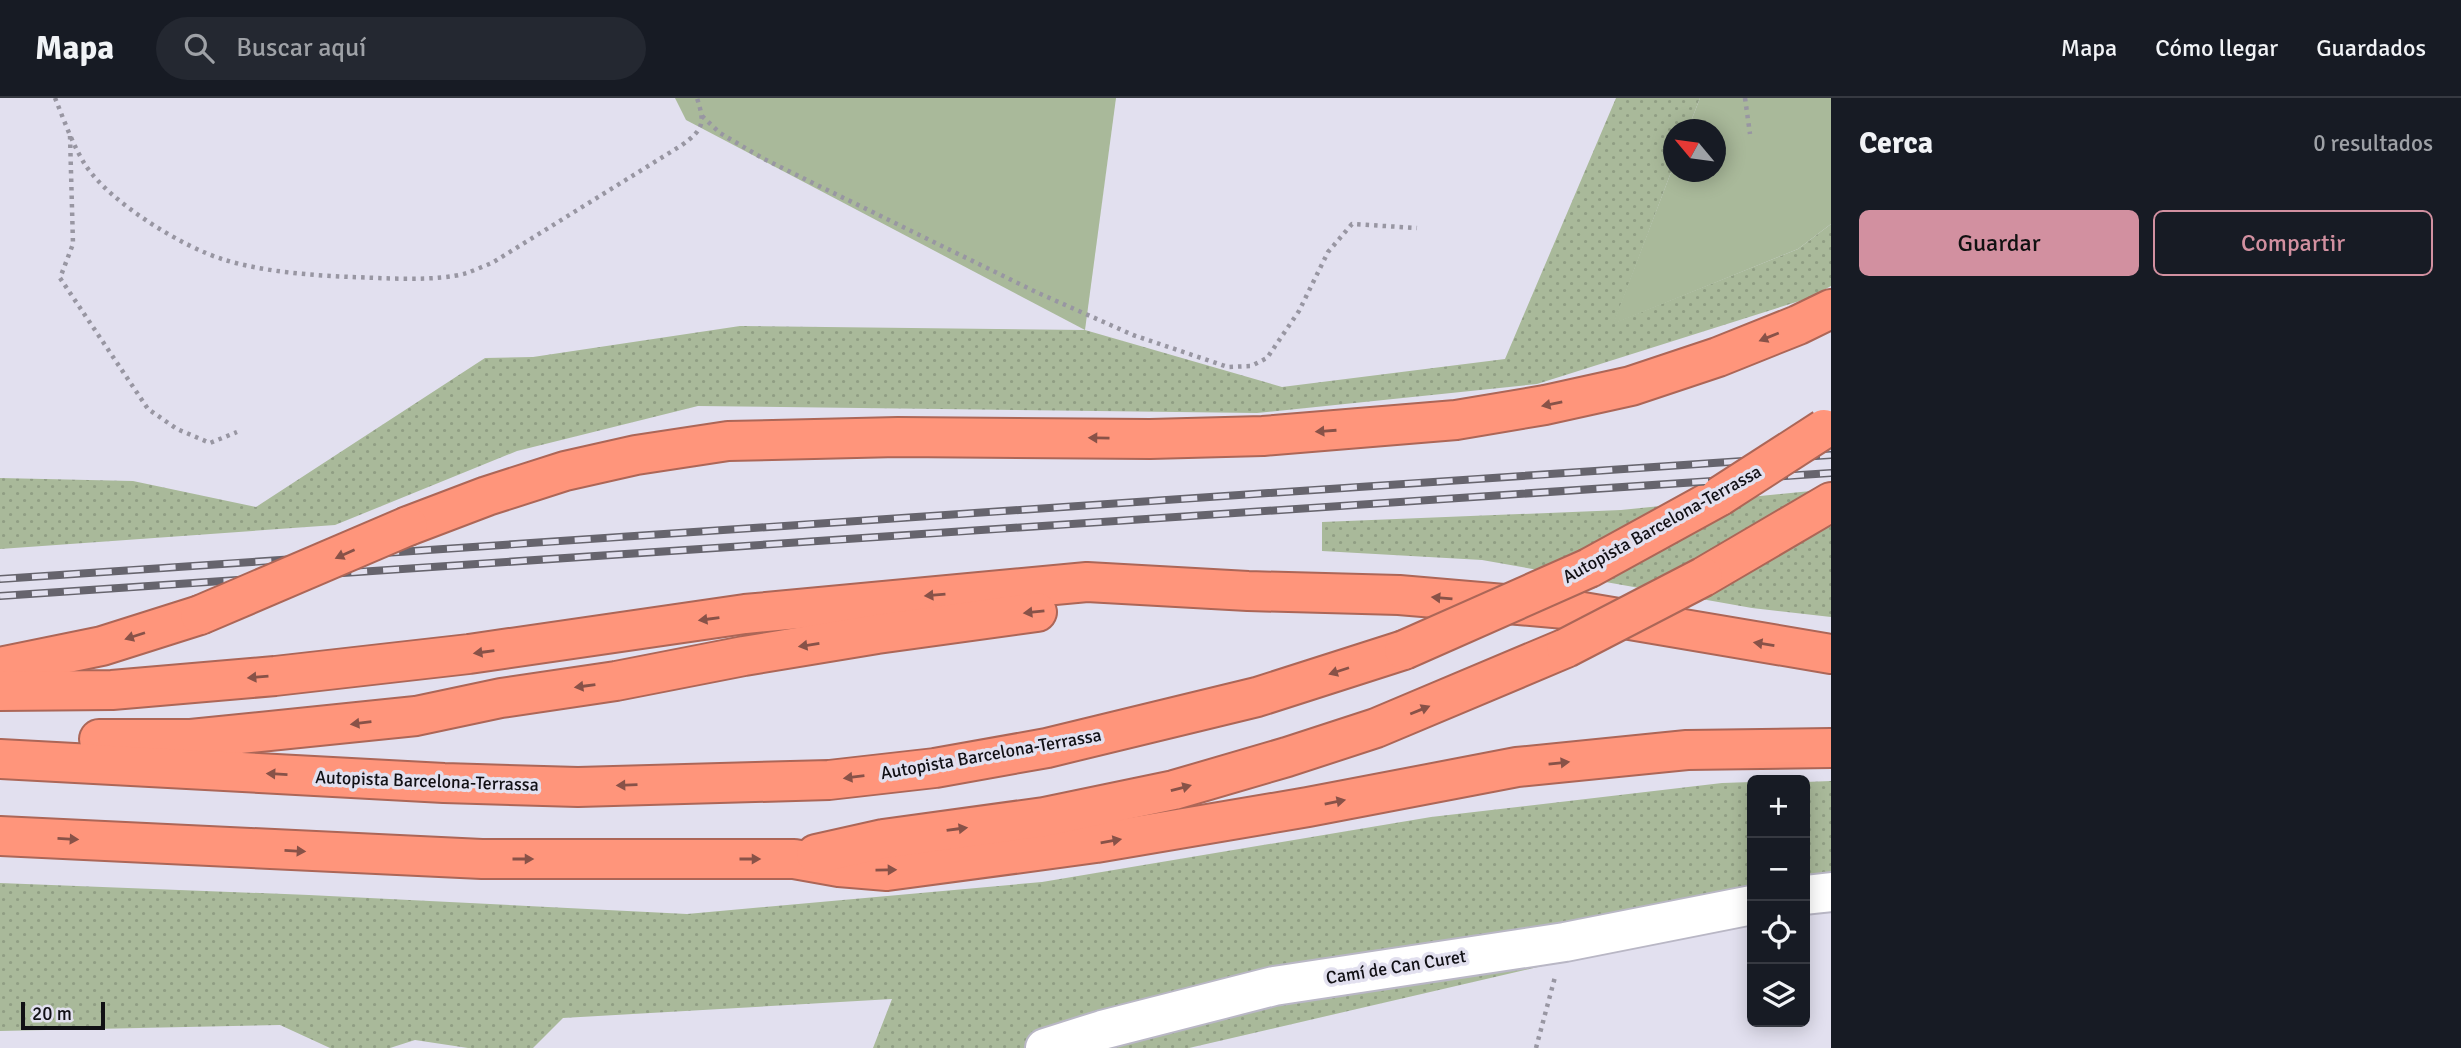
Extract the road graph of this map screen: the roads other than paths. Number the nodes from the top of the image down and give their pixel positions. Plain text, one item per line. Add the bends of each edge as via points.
1 (1831, 309) edge
2 (1827, 426) edge
3 (1831, 502) edge
4 (1248, 591) junction
5 (1831, 654) edge
6 (0, 667) edge
7 (0, 691) edge
8 (0, 745) edge
9 (1831, 748) edge
10 (0, 759) edge
11 (0, 836) edge
12 (794, 859) junction
13 (1831, 892) edge
14 (1810, 894) edge
15 (1747, 906) edge
16 (1045, 1048) edge

1 -> 6 highway, bridge via 1718,357 1631,386 1456,420 1263,436 728,441 636,455 565,471 488,496 200,615 102,646
2 -> 10 highway, Autopista Barcelona-Terrassa, bridge via 1720,496 1589,568 1404,650 1257,697 1047,748 935,768 829,780 578,787
12 -> 3 highway, bridge via 883,839 1044,817 1174,790 1376,729 1566,648 1703,578
5 -> 4 highway via 1565,609 1399,595
4 -> 7 highway via 1087,582 745,614 469,654 275,676 112,690
4 -> 8 highway via 993,617 744,656 402,718 191,740 45,739
12 -> 9 highway via 887,871 1096,843 1517,767 1687,750
11 -> 12 highway via 482,859
13 - 14 street
15 - 16 street, Camí de Can Curet via 1564,942 1274,986

